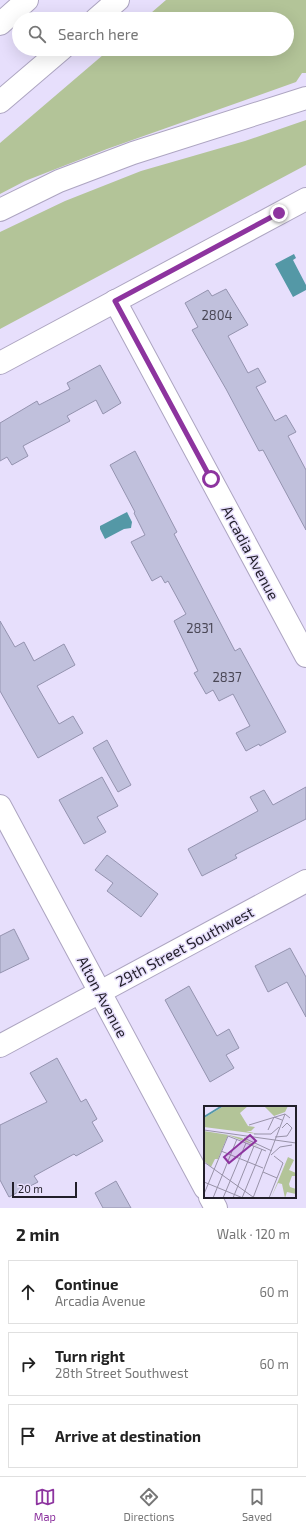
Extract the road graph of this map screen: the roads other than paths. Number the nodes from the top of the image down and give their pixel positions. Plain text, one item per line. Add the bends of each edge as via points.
1 (19, 0) edge
2 (27, 0) edge
3 (118, 0) edge
4 (14, 12) edge
5 (104, 12) edge
6 (12, 13) edge
7 (0, 19) edge
8 (0, 24) edge
9 (54, 56) edge
10 (306, 98) edge
11 (0, 102) edge
12 (306, 199) edge
13 (0, 210) edge
14 (115, 301) junction
15 (0, 363) edge
16 (306, 656) edge
17 (0, 806) edge
18 (306, 881) edge
19 (100, 992) junction
20 (0, 1046) edge
21 (204, 1186) edge
22 (211, 1198) edge
23 (216, 1208) edge

1 - 7 main road
2 - 4 main road
3 - 5 main road
6 - 8 main road
9 - 11 main road
10 - 13 main road via 133,153 59,181
12 - 14 main road
14 - 15 main road
14 - 16 main road, Arcadia Avenue
17 - 19 main road, Alton Avenue
18 - 19 main road, 29th Street Southwest
19 - 20 main road, 29th Street Southwest
19 - 21 main road, Alton Avenue
22 - 23 main road

